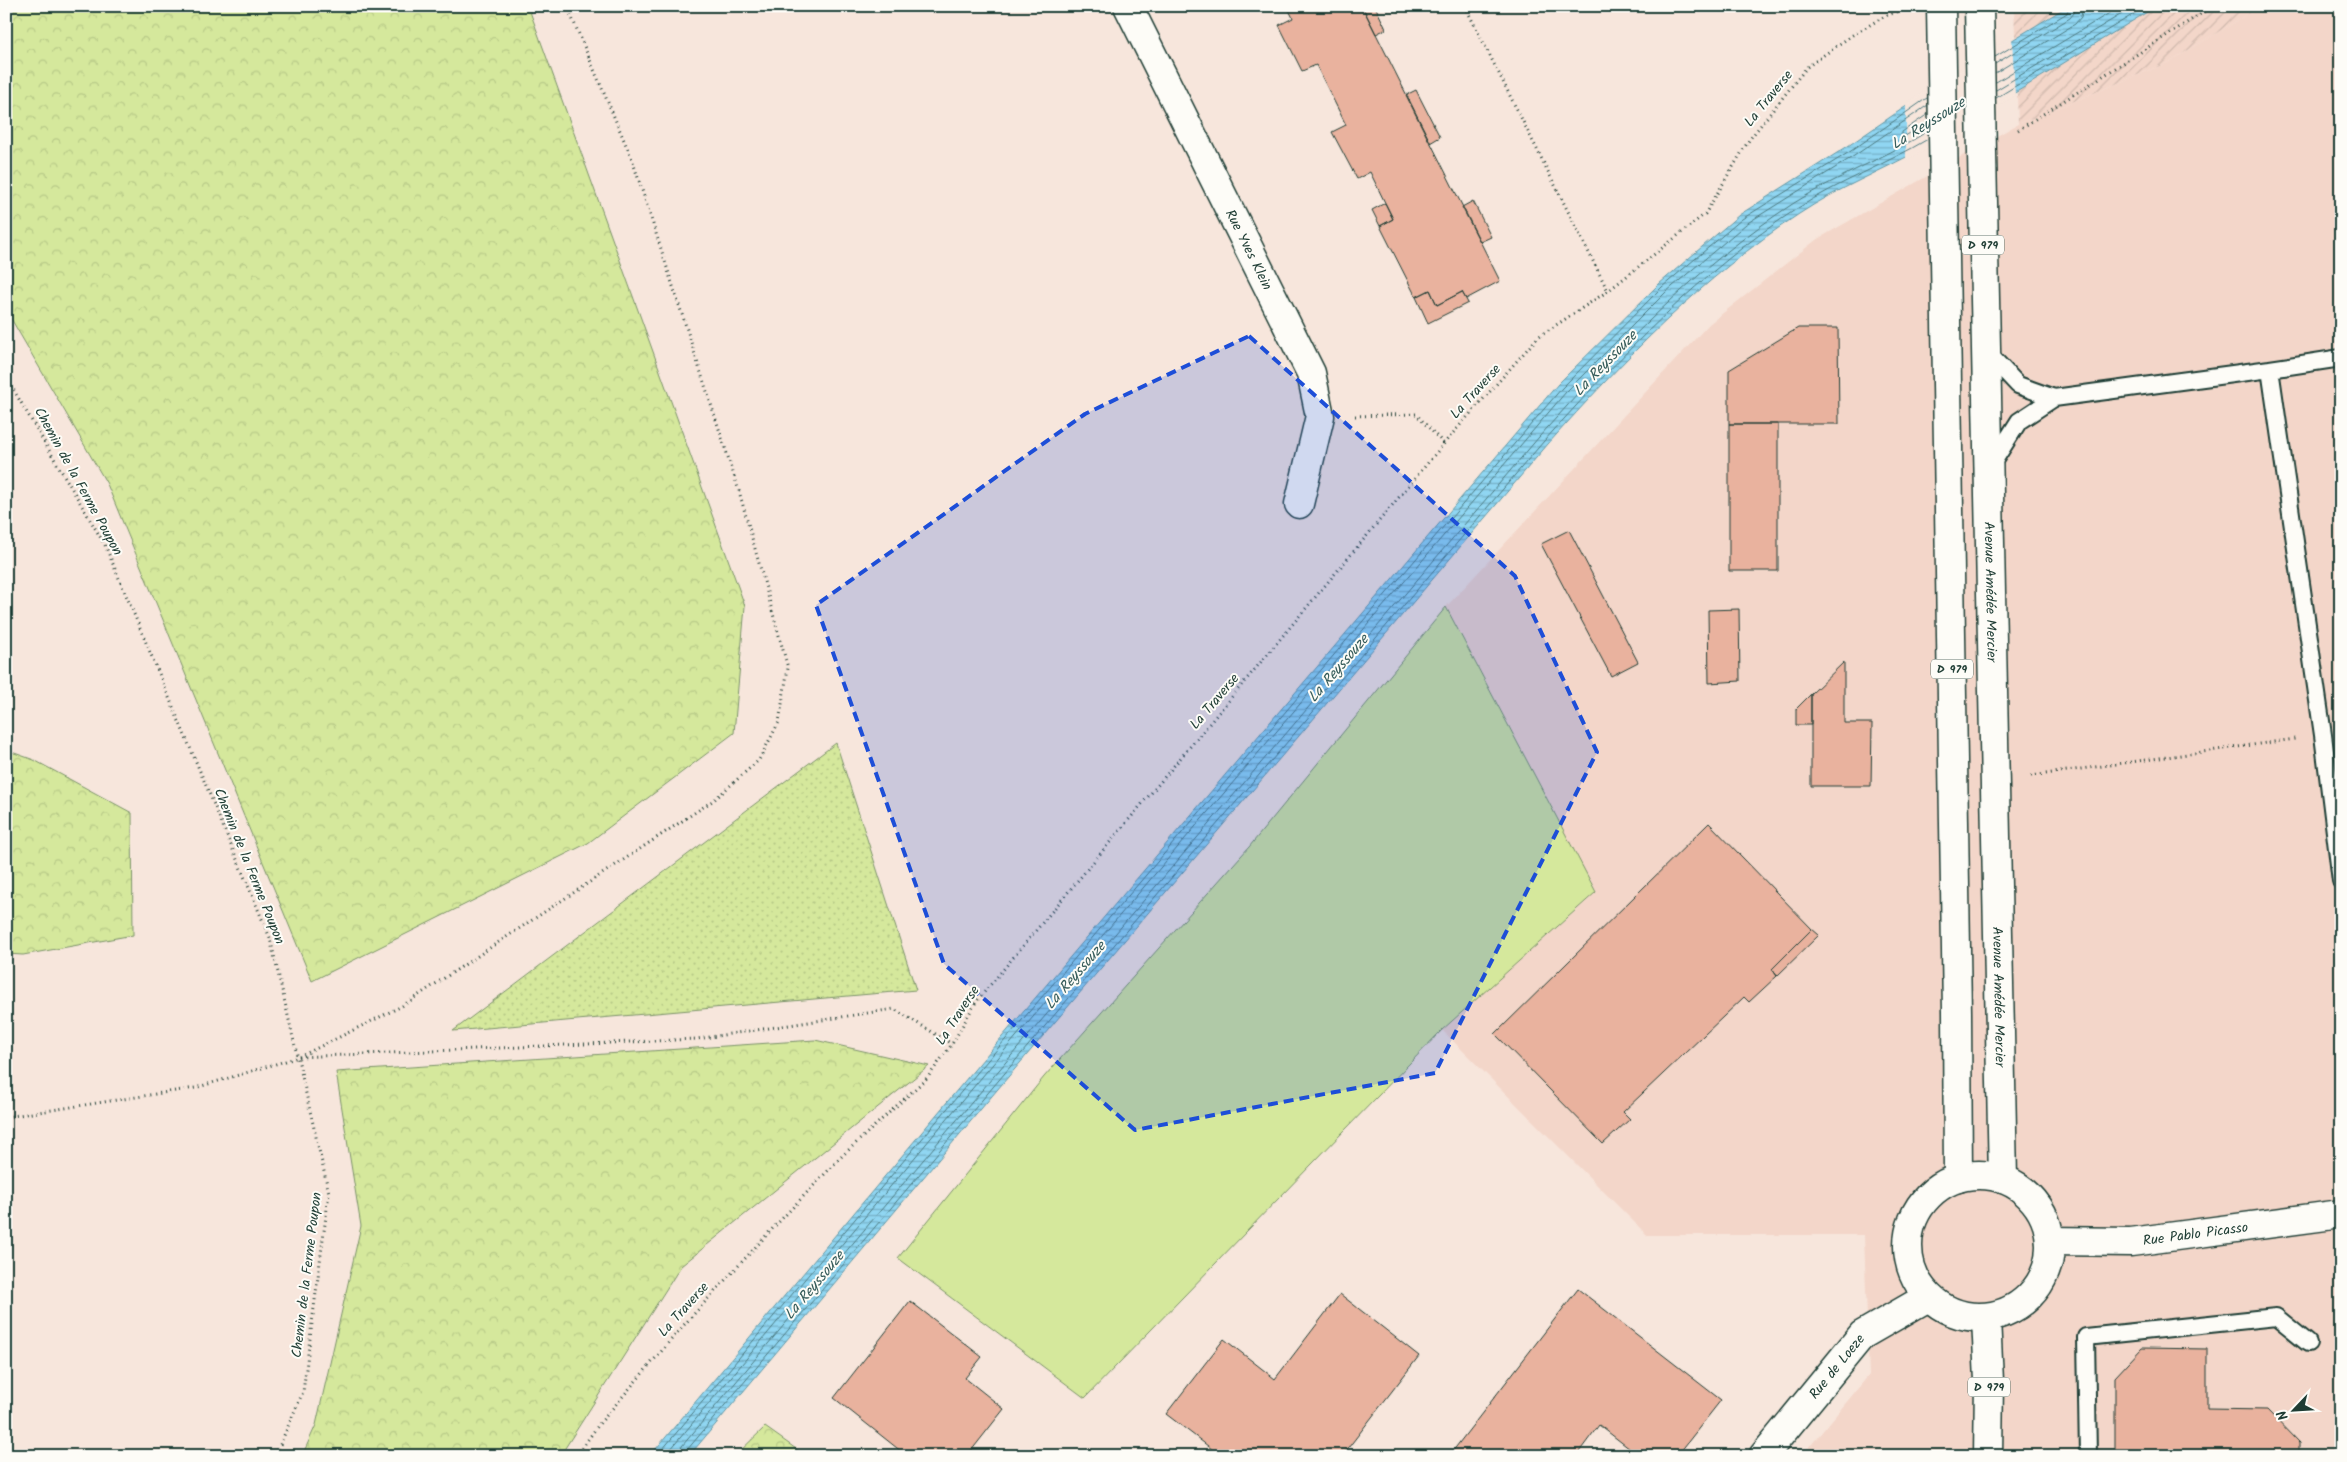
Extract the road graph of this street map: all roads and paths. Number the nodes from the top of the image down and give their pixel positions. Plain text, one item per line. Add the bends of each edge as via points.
1 (567, 6) edge
2 (1128, 6) edge
3 (1465, 6) edge
4 (1941, 6) edge
5 (1979, 6) edge
6 (2213, 6) edge
7 (1908, 9) dead end
8 (2010, 135) dead end
9 (1608, 291) junction
10 (1985, 350) junction
11 (2341, 358) edge
12 (2270, 369) junction
13 (6, 377) edge
14 (2054, 398) junction
15 (1320, 416) junction
16 (1444, 444) junction
17 (1987, 471) junction
18 (1299, 504) dead end
19 (2322, 734) junction
20 (2030, 776) dead end
21 (2341, 881) edge
22 (952, 1044) junction
23 (299, 1057) junction
24 (6, 1117) edge
25 (1958, 1178) junction
26 (2002, 1179) junction
27 (2341, 1214) edge
28 (2050, 1240) junction
29 (1928, 1297) junction
30 (1986, 1318) junction
31 (2308, 1344) dead end
32 (275, 1456) edge
33 (576, 1456) edge
34 (1763, 1456) edge
35 (1988, 1456) edge
36 (2088, 1456) edge

1 - 23 path via 632,159 739,491 788,668 778,722 759,760 714,800 402,1006
2 - 15 main road, Rue Yves Klein via 1311,372
3 - 9 path
4 - 25 main road, D 979
5 - 10 main road, Avenue Amédée Mercier / D 979
6 - 8 path
7 - 9 path, La Traverse via 1885,16 1808,67 1749,140 1705,214
9 - 16 path, La Traverse via 1538,337
10 - 14 lane via 2018,385
10 - 17 main road, Avenue Amédée Mercier / D 979
11 - 12 lane
12 - 14 lane
12 - 19 lane
13 - 23 path, Chemin de la Ferme Poupon via 105,545 270,938
14 - 17 lane via 2019,421
15 - 16 path via 1416,414
15 - 18 main road, Rue Yves Klein
16 - 22 path, La Traverse via 976,1002
17 - 26 main road, Avenue Amédée Mercier / D 979
19 - 20 path
19 - 21 lane
22 - 23 path via 894,1009 697,1039
22 - 33 path, La Traverse via 928,1077 842,1156 683,1326
23 - 24 path via 195,1088
23 - 32 path, Chemin de la Ferme Poupon via 329,1193 303,1392
25 - 26 main road via 1982,1175
25 - 29 main road via 1936,1189 1919,1206 1909,1229 1908,1253 1914,1277
26 - 28 main road via 2021,1188 2035,1202 2046,1221
27 - 28 main road, Rue Pablo Picasso via 2130,1242
28 - 30 main road via 2048,1262 2041,1283 2027,1300 2008,1312
29 - 30 main road via 1945,1310 1966,1317
29 - 34 main road, Rue de Loeze via 1862,1335
30 - 35 main road, D 979
31 - 36 lane via 2276,1317 2086,1337

